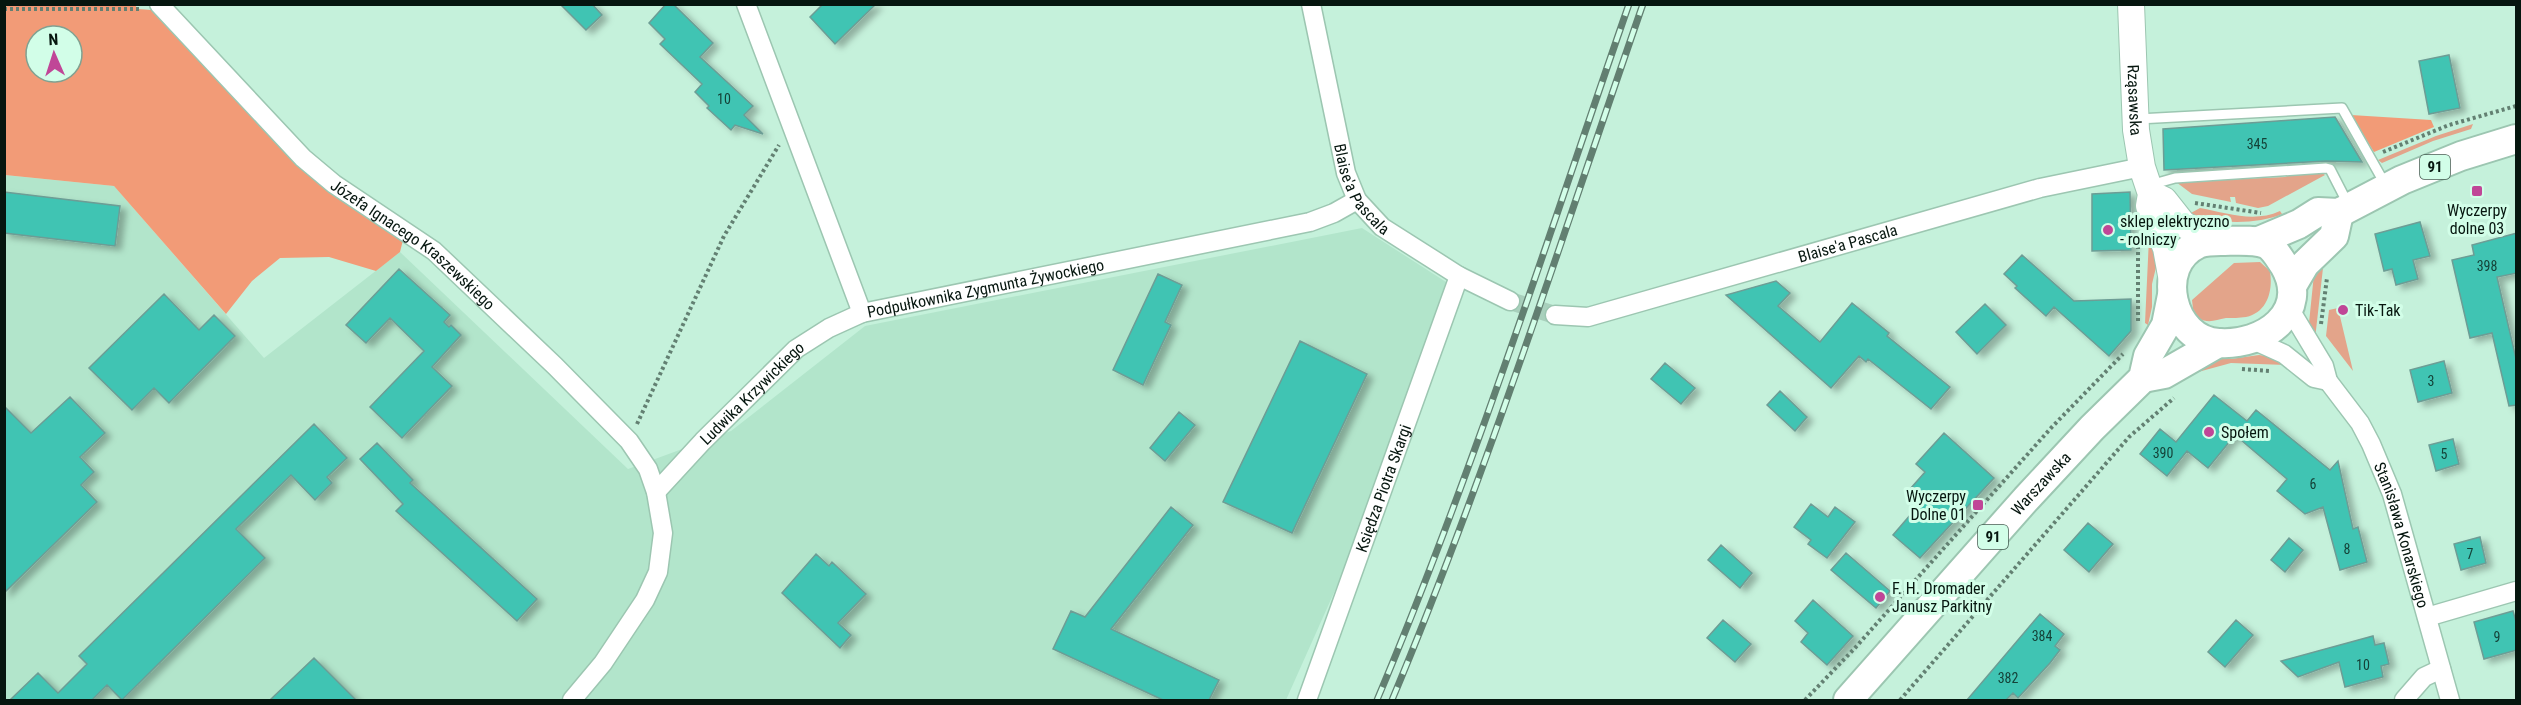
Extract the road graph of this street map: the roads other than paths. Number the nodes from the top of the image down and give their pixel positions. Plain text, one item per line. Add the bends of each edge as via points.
1 (746, 4) edge
2 (1311, 4) edge
3 (2131, 4) edge
4 (162, 8) edge
5 (2135, 119) junction
6 (2517, 139) edge
7 (2147, 182) junction
8 (2387, 188) junction
9 (1357, 200) junction
10 (2345, 210) junction
11 (2213, 241) junction
12 (2259, 242) junction
13 (1459, 276) junction
14 (2172, 288) junction
15 (2290, 297) junction
16 (1510, 300) tunnel mouth
17 (862, 313) junction
18 (1555, 315) tunnel mouth
19 (2253, 340) junction
20 (2218, 343) junction
21 (2143, 378) junction
22 (2328, 381) junction
23 (656, 492) junction
24 (2517, 591) edge
25 (2427, 617) junction
26 (2441, 669) junction
27 (572, 700) edge
28 (1307, 700) edge
29 (1848, 700) edge
30 (2404, 700) edge
31 (2450, 700) edge

1 - 17 street, Podpułkownika Zygmunta Żywockiego
2 - 9 street, Blaise'a Pascala via 1346,173
3 - 5 street, Rząsawska
4 - 23 street, Józefa Ignacego Kraszewskiego via 303,158 334,184 434,251 555,366 629,441 648,470
5 - 7 street, Rząsawska
5 - 8 lane via 2342,108
6 - 8 main road, 91 via 2461,156
7 - 10 lane via 2326,168 2334,175
7 - 11 street via 2184,224
7 - 14 street, Rząsawska via 2149,206 2166,248
7 - 18 street, Blaise'a Pascala via 2040,188 1588,317
8 - 10 main road, 91
9 - 13 street, Blaise'a Pascala via 1382,227
9 - 17 street, Podpułkownika Zygmunta Żywockiego via 1310,222
10 - 12 main road, 91 via 2318,212
10 - 15 main road, 91 via 2334,236 2305,264
11 - 12 main road, 91
11 - 14 main road, 91 via 2190,249 2177,266
12 - 15 main road via 2279,257
13 - 16 street, Blaise'a Pascala
13 - 28 street, Księdza Piotra Skargi
14 - 20 main road via 2183,321 2205,340
14 - 21 main road, Warszawska / 91 via 2166,325 2148,356
15 - 19 main road, 91 via 2275,327
15 - 22 street, Stanisława Konarskiego via 2325,366
17 - 23 street, Ludwika Krzywickiego via 796,349
19 - 20 main road, 91
19 - 22 street, Stanisława Konarskiego via 2284,354 2314,378
20 - 21 main road, Warszawska / 91 via 2164,374
21 - 29 main road, Warszawska / 91 via 2026,499
22 - 25 street, Stanisława Konarskiego via 2360,423 2382,467
23 - 27 street, Józefa Ignacego Kraszewskiego via 663,534 658,572 603,663
24 - 25 street
25 - 26 street, Stanisława Konarskiego
26 - 30 street via 2424,677
26 - 31 street, Stanisława Konarskiego

